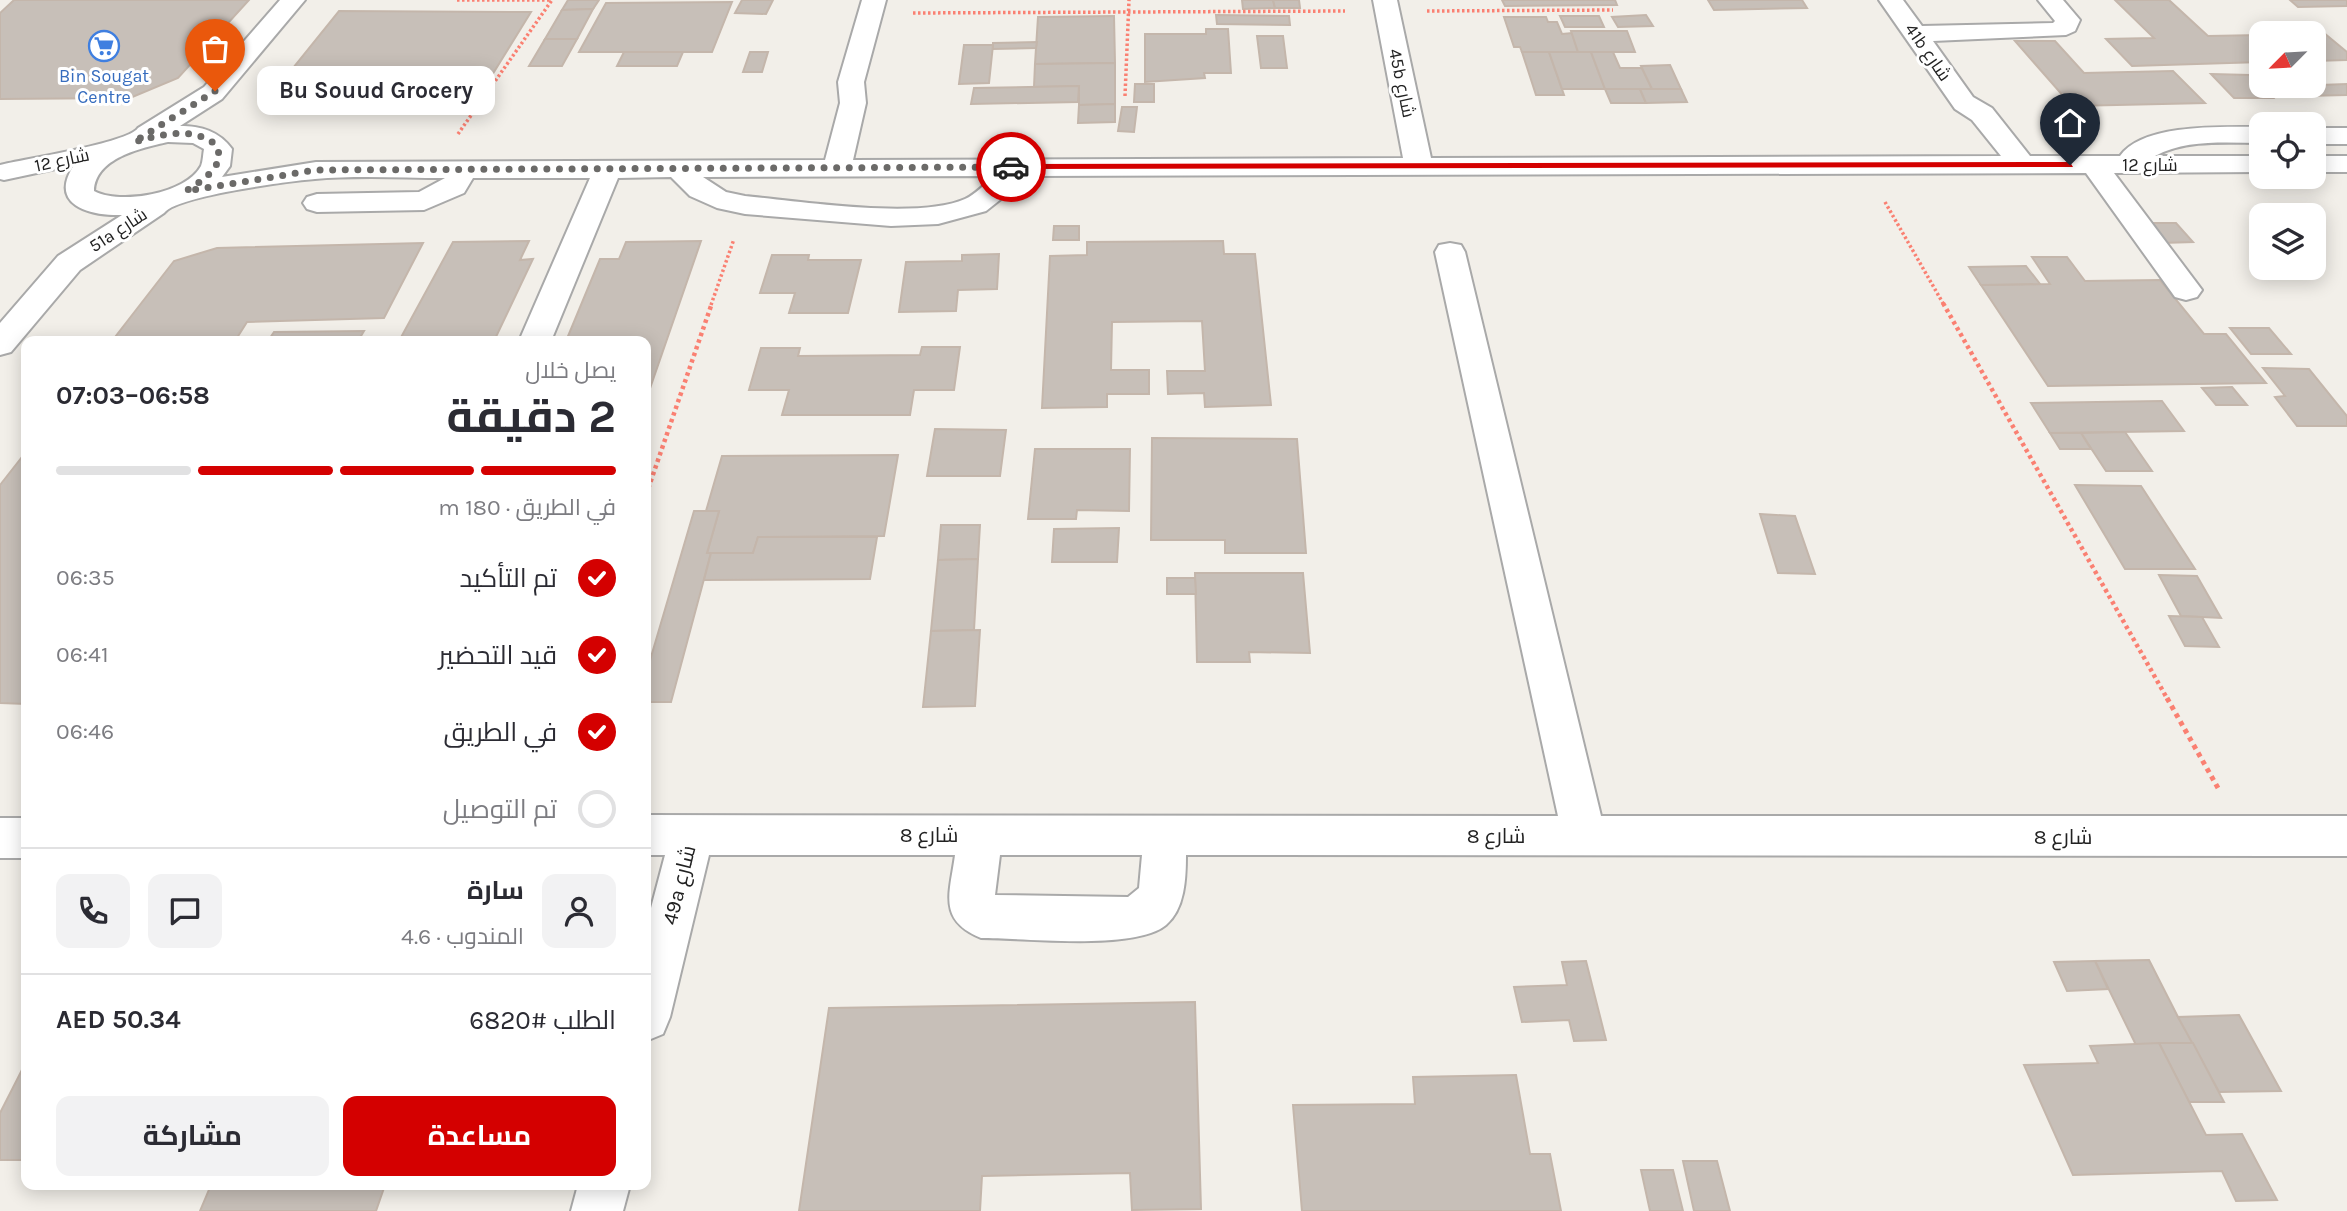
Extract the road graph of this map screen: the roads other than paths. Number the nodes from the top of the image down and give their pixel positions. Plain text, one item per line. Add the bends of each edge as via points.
1 (293, 0) edge
2 (1891, 0) edge
3 (2050, 0) edge
4 (1386, 5) edge
5 (872, 6) edge
6 (1916, 34) junction
7 (851, 82) junction
8 (213, 93) junction
9 (1964, 103) junction
10 (2249, 135) edge
11 (2326, 136) edge
12 (2347, 136) edge
13 (127, 144) junction
14 (214, 144) junction
15 (810, 147) junction
16 (2249, 164) edge
17 (2326, 164) edge
18 (2347, 164) edge
19 (1992, 165) junction
20 (2022, 165) junction
21 (2109, 165) junction
22 (1419, 166) junction
23 (678, 167) junction
24 (837, 167) junction
25 (1024, 167) junction
26 (465, 168) junction
27 (608, 168) junction
28 (316, 170) junction
29 (2, 172) edge
30 (176, 195) junction
31 (80, 196) junction
32 (317, 203) dead end
33 (1450, 252) dead end
34 (69, 263) junction
35 (2186, 290) dead end
36 (13, 311) edge
37 (536, 336) edge
38 (0, 344) edge
39 (651, 835) edge
40 (692, 835) junction
41 (979, 835) junction
42 (1164, 835) junction
43 (1584, 836) junction
44 (2347, 836) edge
45 (0, 838) edge
46 (21, 838) edge
47 (651, 997) edge
48 (603, 1190) edge
49 (597, 1211) edge

1 - 8 street
2 - 6 street, 41b شارع
3 - 6 street via 2068,20 2057,30
4 - 22 street, 45b شارع
5 - 7 street
6 - 9 street, 41b شارع
7 - 15 street
7 - 24 street via 853,103
8 - 13 street
8 - 14 street via 206,117
9 - 19 street, 41b شارع via 1961,119
9 - 20 street, 41b شارع via 1982,114
10 - 21 street via 2171,139
11 - 12 street
13 - 14 street, شارع 12 via 184,134
13 - 29 street, شارع 12
13 - 31 street, 51a شارع via 89,165 77,186
14 - 28 street, شارع 12 via 265,161
14 - 30 street, 51a شارع via 220,156 216,165 199,183
15 - 23 street, شارع 12
15 - 24 street, شارع 12
16 - 21 street, شارع 12
17 - 18 street
19 - 20 street, شارع 12
19 - 22 street, شارع 12
20 - 21 street, شارع 12
21 - 35 street
22 - 25 street, شارع 12
23 - 25 street via 700,191 717,198 745,205 866,216 938,215 976,205
23 - 27 street, شارع 12
24 - 25 street, شارع 12
26 - 27 street, شارع 12
26 - 28 street, شارع 12
26 - 32 street via 454,187 424,201
27 - 37 street
28 - 30 street, شارع 12
29 - 31 street, شارع 12 via 44,181
30 - 31 street, شارع 12 via 114,208 88,203
30 - 34 street, 51a شارع
31 - 34 street, 51a شارع
33 - 43 street
34 - 36 street, 51a شارع
36 - 38 street, 51a شارع
39 - 40 street, شارع 8
40 - 41 street, شارع 8
40 - 47 street, 49a شارع
41 - 42 street, شارع 8
41 - 42 street via 971,904 981,916 1128,919 1152,911 1160,901
42 - 43 street, شارع 8
43 - 44 street, شارع 8
45 - 46 street
48 - 49 street

